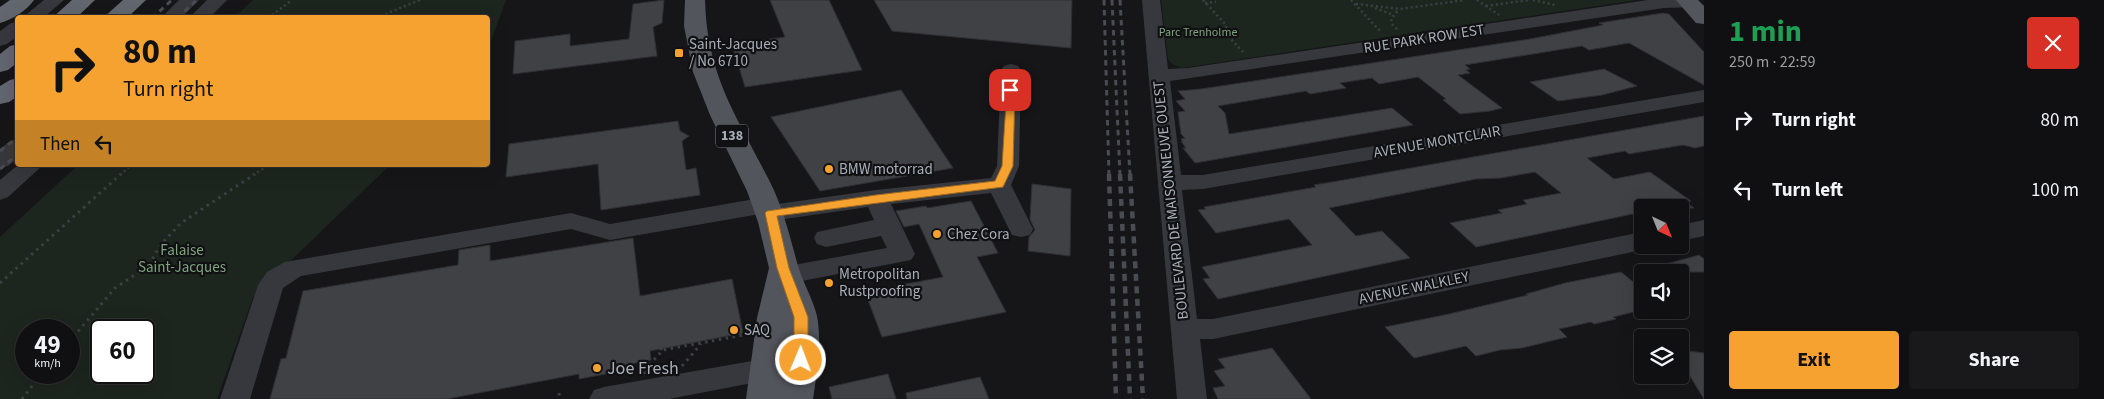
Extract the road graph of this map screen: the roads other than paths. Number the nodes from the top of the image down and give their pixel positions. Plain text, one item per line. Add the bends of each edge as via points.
1 (24, 0) edge
2 (55, 0) edge
3 (85, 0) edge
4 (136, 0) edge
5 (190, 0) edge
6 (218, 0) edge
7 (695, 0) edge
8 (1151, 0) edge
9 (1693, 7) edge
10 (35, 15) edge
11 (66, 15) edge
12 (116, 15) edge
13 (173, 15) edge
14 (201, 15) edge
15 (0, 16) edge
16 (15, 29) edge
17 (0, 40) edge
18 (15, 53) edge
19 (0, 65) edge
20 (1011, 70) dead end
21 (1159, 76) junction
22 (15, 88) edge
23 (1704, 96) edge
24 (0, 98) edge
25 (15, 148) edge
26 (0, 161) edge
27 (30, 167) edge
28 (1170, 183) junction
29 (999, 185) junction
30 (0, 192) edge
31 (876, 198) junction
32 (769, 209) junction
33 (889, 226) junction
34 (1704, 228) edge
35 (1021, 229) dead end
36 (1689, 231) edge
37 (826, 238) dead end
38 (1634, 243) edge
39 (785, 272) junction
40 (1184, 330) junction
41 (781, 386) edge
42 (612, 398) edge
43 (235, 399) edge
44 (1192, 399) edge

1 - 15 highway
2 - 10 street
3 - 11 highway
4 - 12 highway
5 - 13 street
6 - 14 street
7 - 32 main road, 138 via 697,40 707,83
8 - 21 street, BOULEVARD DE MAISONNEUVE OUEST
9 - 21 street, RUE PARK ROW EST via 1664,3
16 - 17 street
18 - 19 highway
20 - 29 street via 1008,166
21 - 28 street, BOULEVARD DE MAISONNEUVE OUEST
22 - 24 highway
23 - 28 street, AVENUE MONTCLAIR via 1203,182
25 - 26 street
27 - 30 street
28 - 40 street, BOULEVARD DE MAISONNEUVE OUEST
29 - 31 street
29 - 35 street
31 - 32 street
31 - 33 street
32 - 39 main road, 138
32 - 43 street via 610,232 571,221 294,268 272,285
33 - 37 street
33 - 39 street via 902,254
34 - 36 street
38 - 40 street, AVENUE WALKLEY via 1213,329
39 - 41 main road, 138 via 773,318
40 - 44 street, BOULEVARD DE MAISONNEUVE OUEST
41 - 42 street via 726,376

